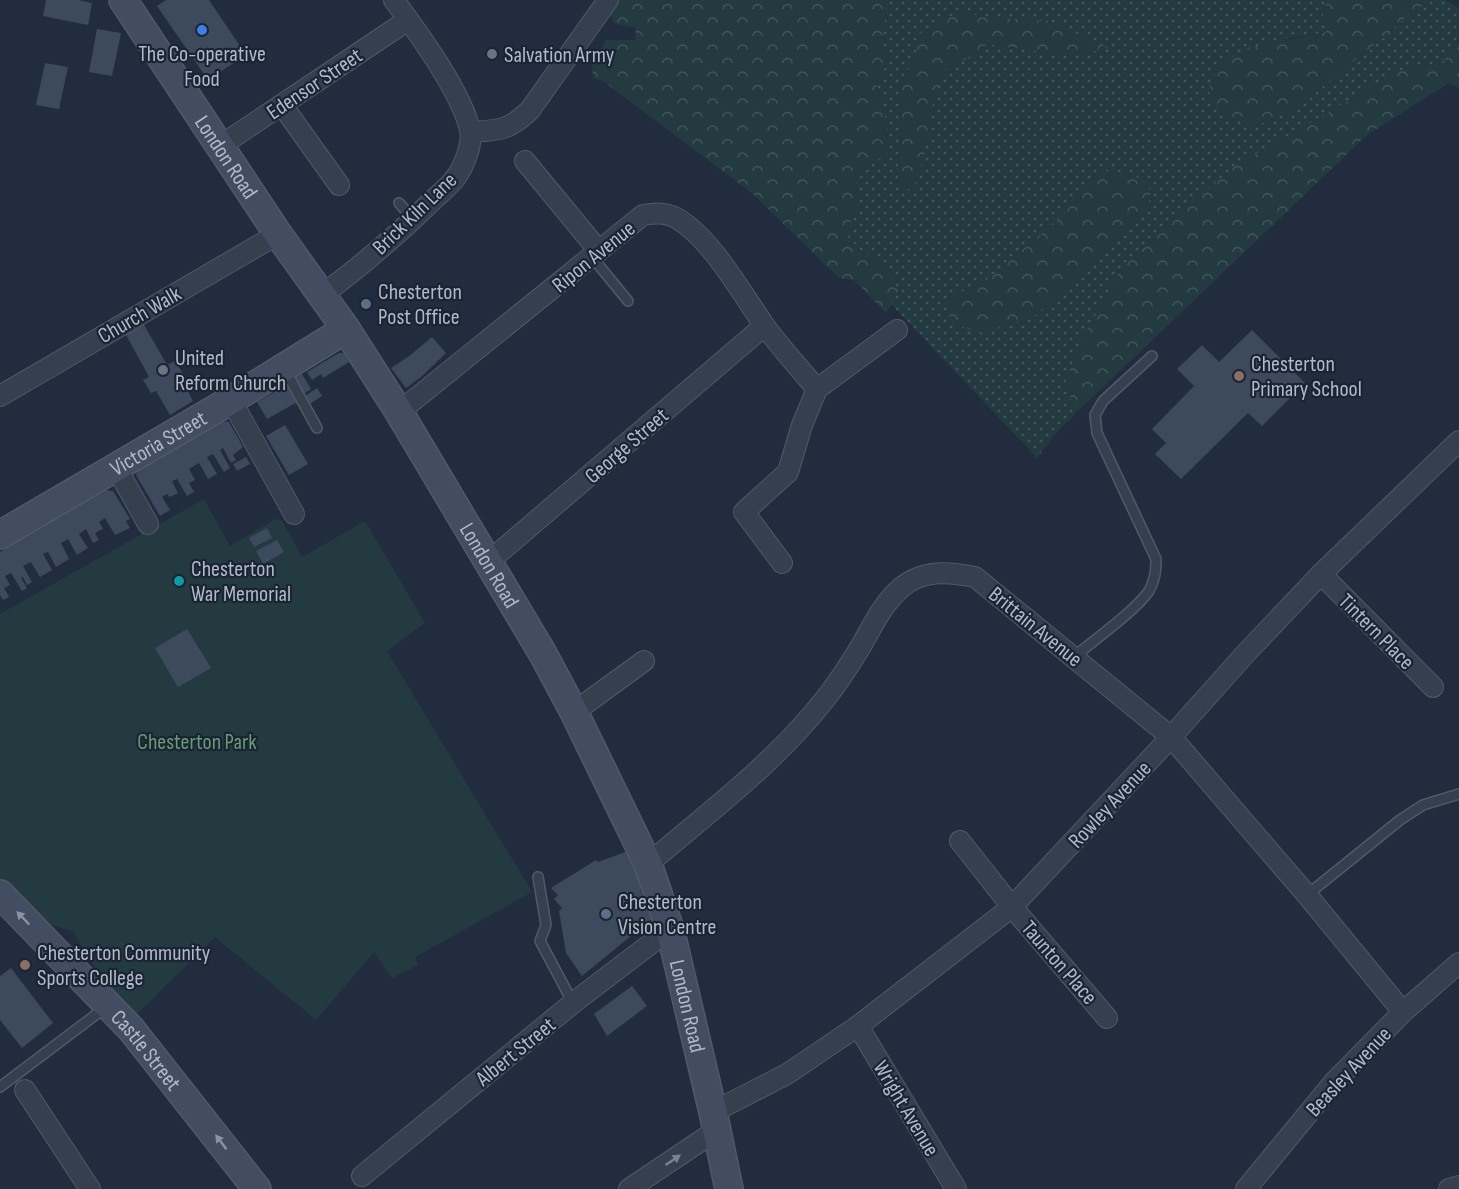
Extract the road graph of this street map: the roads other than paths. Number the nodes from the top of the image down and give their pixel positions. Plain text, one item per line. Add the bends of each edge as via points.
1 (123, 0) edge
2 (394, 0) edge
3 (608, 0) edge
4 (408, 20) junction
5 (282, 105) junction
6 (471, 132) junction
7 (220, 146) junction
8 (525, 161) dead end
9 (339, 185) dead end
10 (399, 203) dead end
11 (413, 219) junction
12 (278, 234) junction
13 (595, 254) junction
14 (322, 295) junction
15 (628, 301) dead end
16 (764, 326) junction
17 (346, 329) junction
18 (897, 330) dead end
19 (1152, 356) dead end
20 (284, 368) junction
21 (817, 389) junction
22 (0, 396) edge
23 (231, 400) junction
24 (399, 412) junction
25 (317, 428) dead end
26 (1459, 441) edge
27 (116, 467) junction
28 (294, 514) dead end
29 (148, 525) dead end
30 (0, 535) edge
31 (488, 563) junction
32 (782, 563) dead end
33 (1321, 574) junction
34 (1074, 657) junction
35 (644, 662) dead end
36 (1433, 687) dead end
37 (574, 712) junction
38 (1171, 737) junction
39 (1459, 794) edge
40 (960, 841) dead end
41 (648, 864) junction
42 (538, 877) dead end
43 (0, 894) edge
44 (1307, 895) junction
45 (1012, 907) junction
46 (670, 929) junction
47 (1459, 963) edge
48 (573, 1003) junction
49 (108, 1005) junction
50 (1403, 1012) junction
51 (1107, 1018) dead end
52 (858, 1026) junction
53 (0, 1087) edge
54 (25, 1090) dead end
55 (715, 1121) junction
56 (362, 1176) dead end
57 (1459, 1186) edge
58 (90, 1189) edge
59 (257, 1189) edge
60 (629, 1189) edge
61 (729, 1189) edge
62 (956, 1189) edge
63 (1246, 1189) edge
64 (1449, 1189) edge

1 - 7 main road, London Road
2 - 4 street
3 - 6 street via 516,124
4 - 5 street, Edensor Street
4 - 6 street via 445,75
5 - 7 street, Edensor Street
5 - 9 street
6 - 11 street, Brick Kiln Lane via 469,150 456,177
7 - 12 main road, London Road
8 - 13 street
10 - 11 lane
11 - 14 street, Brick Kiln Lane
12 - 14 main road, London Road
12 - 22 street, Church Walk
13 - 15 lane
13 - 16 street, Ripon Avenue via 643,215 658,212 676,217 695,230
13 - 24 street, Ripon Avenue
14 - 17 main road, London Road
16 - 21 street, Ripon Avenue
16 - 31 street, George Street
17 - 20 main road, Victoria Street
17 - 24 main road, London Road
18 - 21 street
19 - 34 lane via 1103,401 1095,415 1097,433 1156,559 1156,574 1148,591 1126,614
20 - 23 main road, Victoria Street
20 - 25 lane
21 - 32 street via 788,472 744,512
23 - 27 main road, Victoria Street
23 - 28 street
24 - 31 main road, London Road
26 - 33 street, Rowley Avenue
27 - 29 street
27 - 30 main road, Victoria Street
31 - 37 main road, London Road
33 - 36 street, Tintern Place
33 - 38 street, Rowley Avenue
34 - 38 street, Brittain Avenue
34 - 41 street, Brittain Avenue via 975,577 950,572 925,574 903,585 886,602 825,698 787,743
35 - 37 street
37 - 41 main road, London Road
38 - 44 street, Brittain Avenue
38 - 45 street, Rowley Avenue
39 - 44 lane via 1423,805 1400,820
40 - 45 street, Taunton Place
41 - 46 main road, London Road
42 - 48 lane via 546,925 540,941
49 -> 43 main road, Castle Street
44 - 50 street, Brittain Avenue
45 - 51 street, Taunton Place
45 - 52 street, Rowley Avenue
46 - 48 street, Albert Street
46 - 55 main road, London Road
47 - 50 street, Beasley Avenue
48 - 56 street, Albert Street
49 - 53 lane
59 -> 49 main road, Castle Street
50 - 63 street, Beasley Avenue via 1334,1082
52 - 55 street, Rowley Avenue
52 - 62 street, Wright Avenue
54 - 58 street
60 -> 55 street, Rowley Avenue
55 - 61 main road, London Road
57 - 64 street

